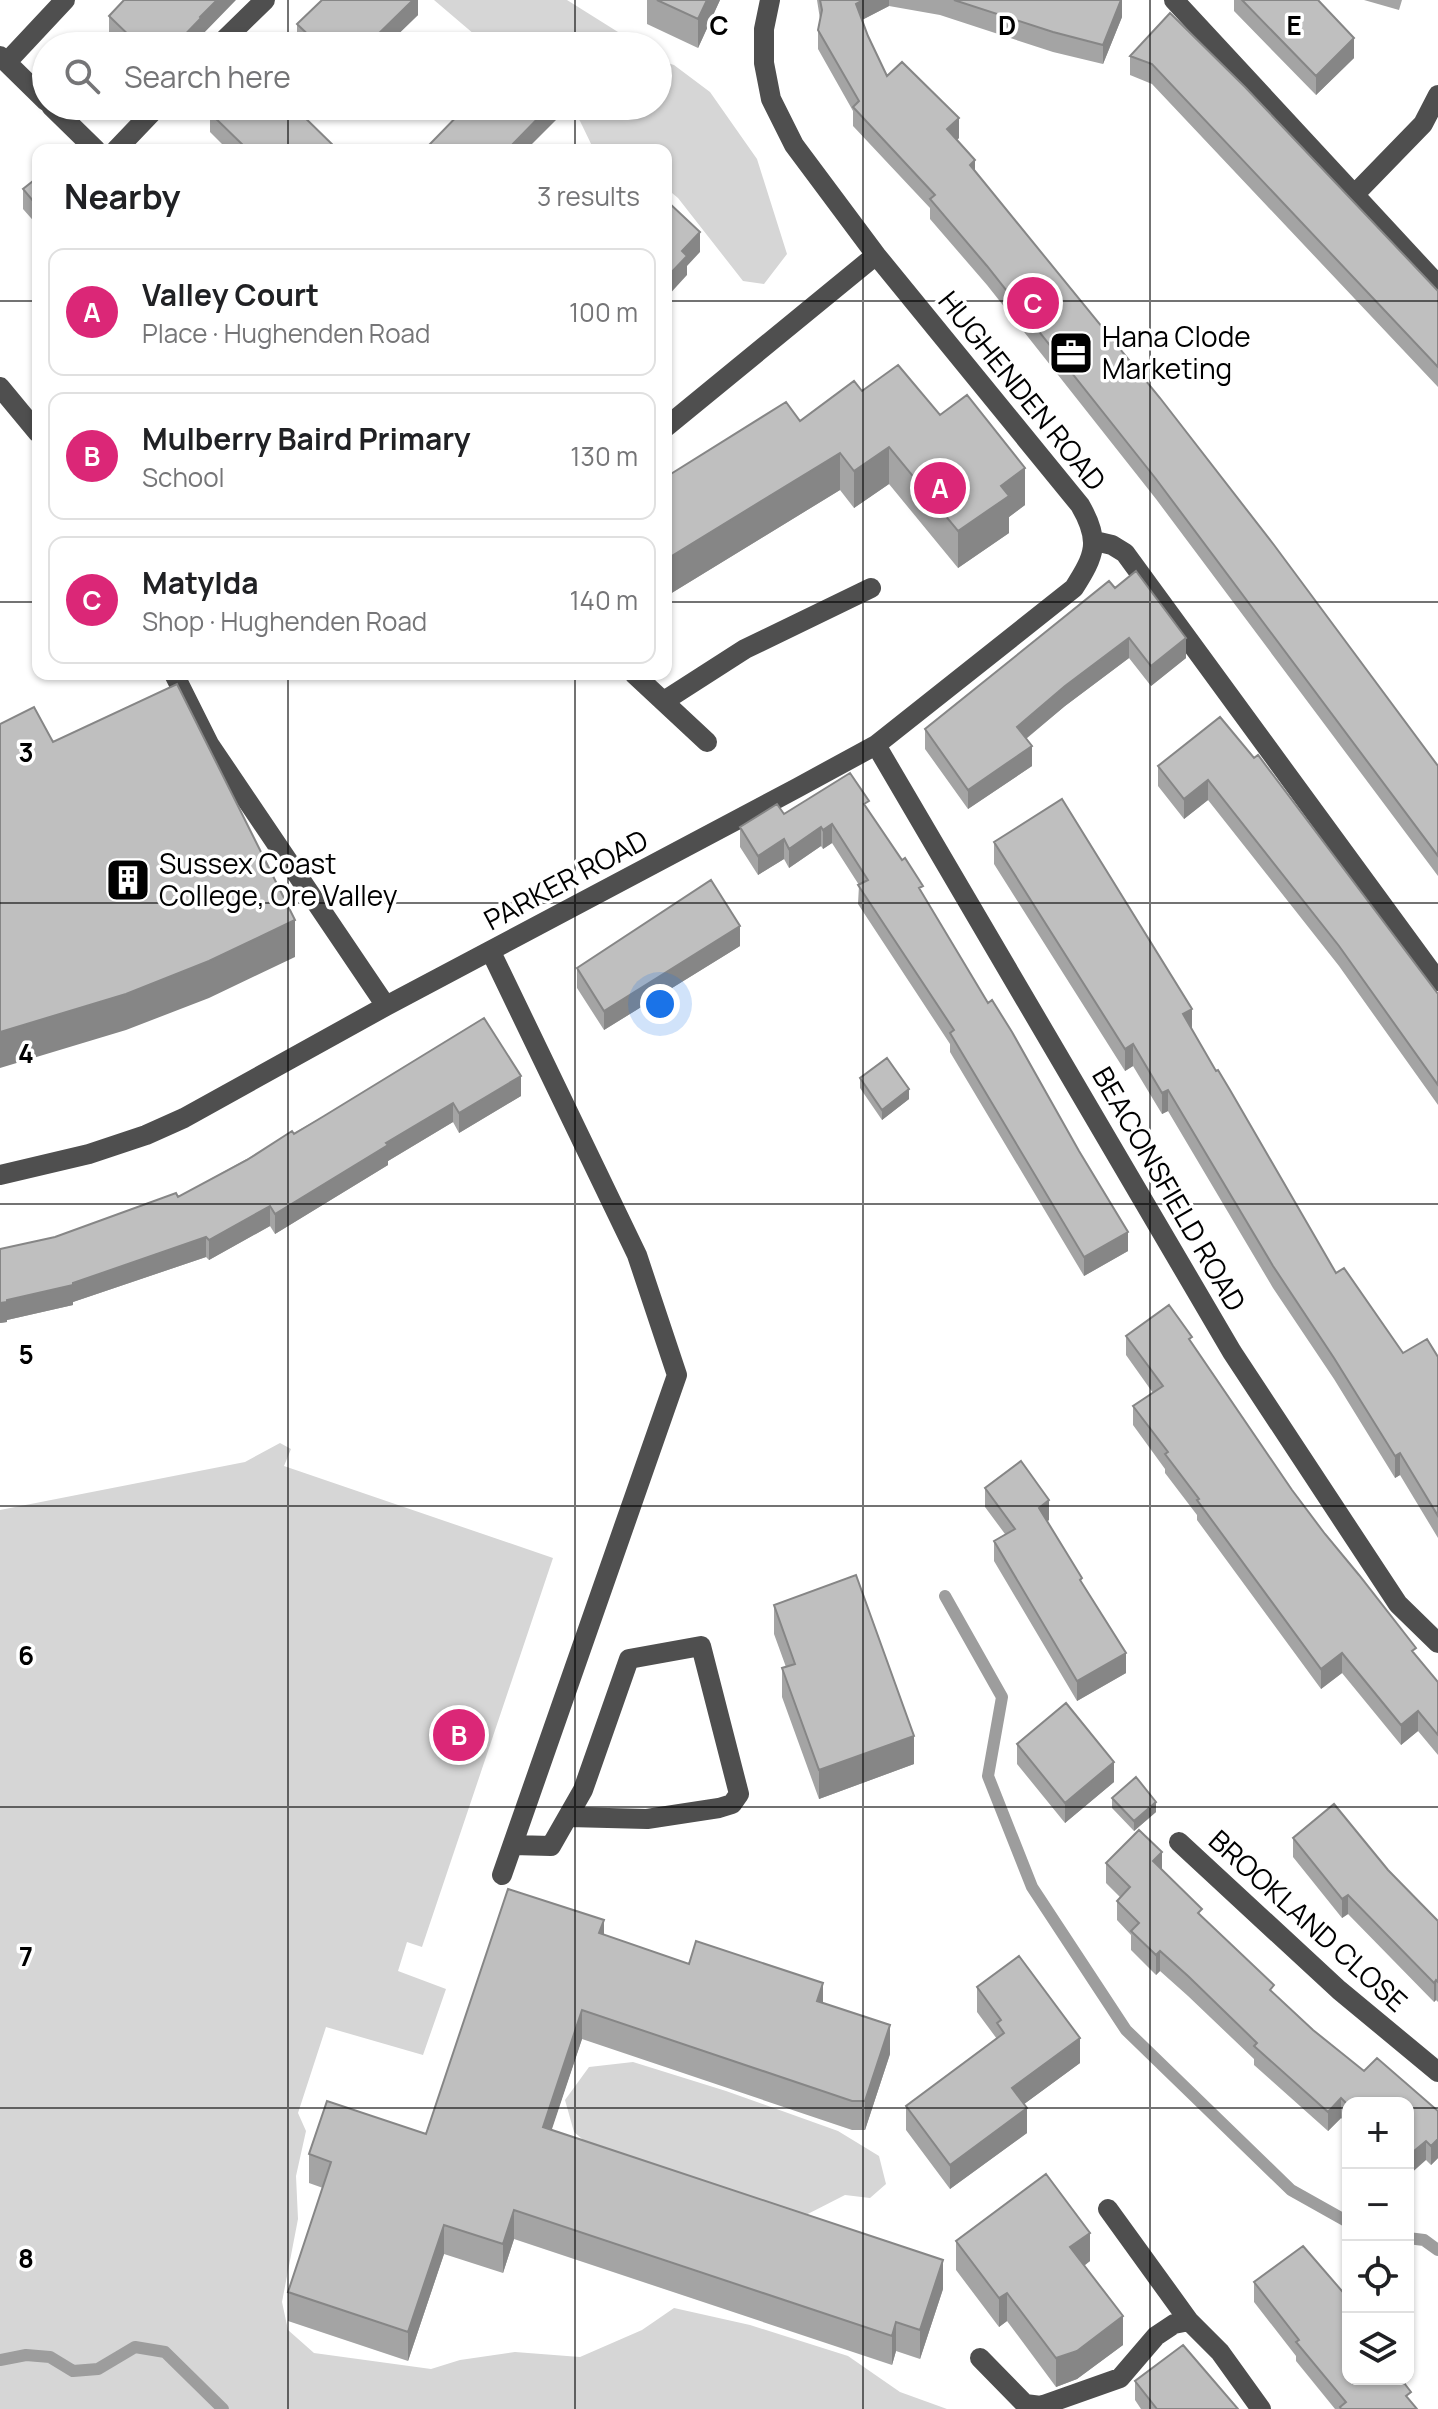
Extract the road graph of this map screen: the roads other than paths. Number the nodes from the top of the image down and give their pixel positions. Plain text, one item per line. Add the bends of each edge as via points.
1 (65, 0) edge
2 (265, 0) edge
3 (770, 0) edge
4 (1174, 0) edge
5 (232, 32) edge
6 (3, 59) edge
7 (32, 87) edge
8 (1438, 95) edge
9 (65, 120) edge
10 (145, 120) edge
11 (90, 144) edge
12 (122, 144) edge
13 (1354, 195) junction
14 (876, 255) junction
15 (1438, 285) edge
16 (0, 387) edge
17 (672, 422) edge
18 (32, 426) edge
19 (1095, 541) junction
20 (871, 588) dead end
21 (177, 680) edge
22 (641, 680) edge
23 (664, 701) junction
24 (707, 742) dead end
25 (876, 745) junction
26 (491, 952) junction
27 (1438, 981) edge
28 (386, 1006) junction
29 (0, 1175) edge
30 (1438, 1643) edge
31 (569, 1817) junction
32 (1179, 1842) dead end
33 (513, 1845) junction
34 (502, 1875) dead end
35 (1438, 2072) edge
36 (1108, 2209) dead end
37 (1189, 2321) junction
38 (980, 2358) dead end
39 (1261, 2409) edge

1 - 6 street
2 - 5 street
3 - 14 street, HUGHENDEN ROAD via 764,63 771,99 794,145
4 - 13 street
6 - 7 street
8 - 13 street via 1423,124
9 - 11 street
10 - 12 street
13 - 15 street
14 - 17 street
14 - 19 street, HUGHENDEN ROAD via 1080,505
16 - 18 street
19 - 25 street, PARKER ROAD via 1091,562 1074,588
19 - 27 street via 1125,553
20 - 23 street via 745,649
21 - 28 street via 209,744
22 - 23 street
23 - 24 street
25 - 26 street, PARKER ROAD
25 - 30 street, BEACONSFIELD ROAD via 1232,1352 1398,1604
26 - 28 street, PARKER ROAD
26 - 33 street via 637,1255 677,1375
28 - 29 street, PARKER ROAD via 146,1135
31 - 31 street via 629,1659 701,1646 739,1794 732,1804 647,1819
31 - 33 street via 551,1846
32 - 35 street, BROOKLAND CLOSE via 1339,1990
33 - 34 street
36 - 37 street
37 - 38 street via 1156,2336 1120,2378 1041,2406 1025,2404
37 - 39 street via 1220,2352

